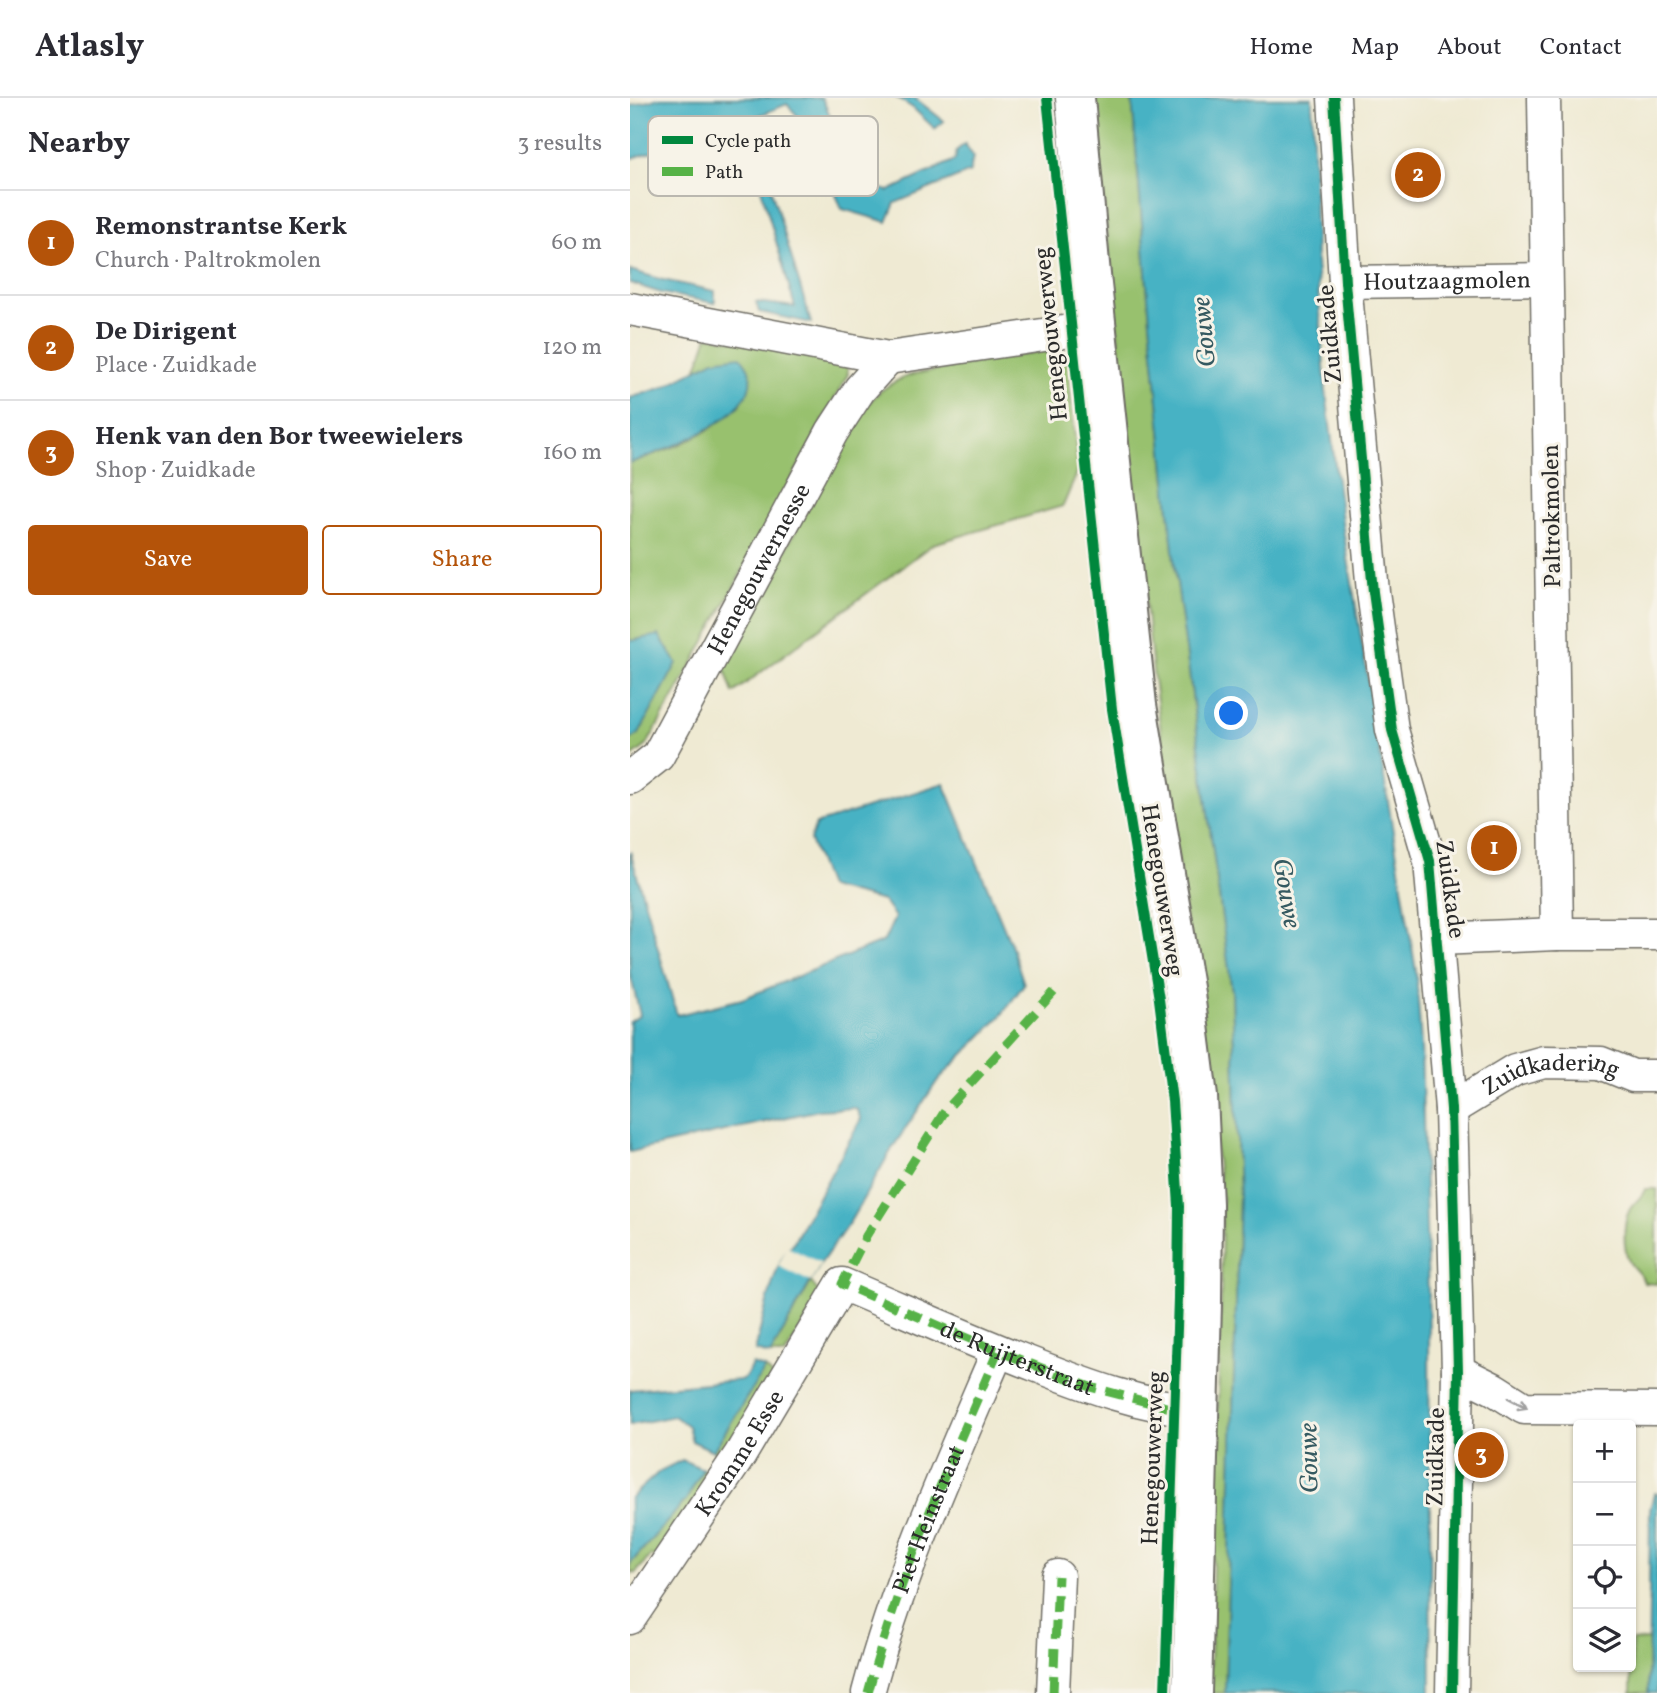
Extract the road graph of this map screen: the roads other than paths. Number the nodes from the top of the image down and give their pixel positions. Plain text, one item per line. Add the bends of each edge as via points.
1 (1075, 98) edge
2 (1334, 98) edge
3 (1544, 98) edge
4 (1546, 279) junction
5 (1345, 282) junction
6 (630, 309) edge
7 (1097, 327) junction
8 (888, 358) junction
9 (630, 778) edge
10 (1557, 934) junction
11 (1656, 934) edge
12 (1438, 939) junction
13 (1657, 1076) edge
14 (1451, 1109) junction
15 (842, 1283) joint
16 (998, 1351) junction
17 (1458, 1371) junction
18 (1657, 1409) edge
19 (1200, 1411) junction
20 (1058, 1576) dead end
21 (630, 1618) edge
22 (868, 1693) edge
23 (1053, 1693) edge
24 (1192, 1693) edge
25 (1452, 1693) edge

1 - 7 main road, Henegouwerweg
2 - 5 street, Zuidkade
3 - 4 street, Paltrokmolen
4 - 5 street, Houtzaagmolen
4 - 10 street, Paltrokmolen
5 - 12 street, Zuidkade via 1373,592 1392,730 1430,860
6 - 8 street
7 - 8 street
7 - 19 main road, Henegouwerweg via 1137,705 1198,1097 1203,1204
8 - 9 street, Henegouwernesse via 860,388 832,432 658,755
10 - 11 street
10 - 12 street
12 - 14 street, Zuidkade
13 - 14 street, Zuidkadering via 1633,1076 1601,1063 1544,1062 1515,1070
14 - 17 street, Zuidkade
15 - 16 street, de Ruijterstraat
15 - 21 street, Kromme Esse via 740,1455
16 - 19 street, de Ruijterstraat via 1098,1390
16 - 22 street, Piet Heinstraat via 910,1561
17 -> 18 street via 1524,1408
17 - 25 street, Zuidkade
19 - 24 main road, Henegouwerweg
20 - 23 street

